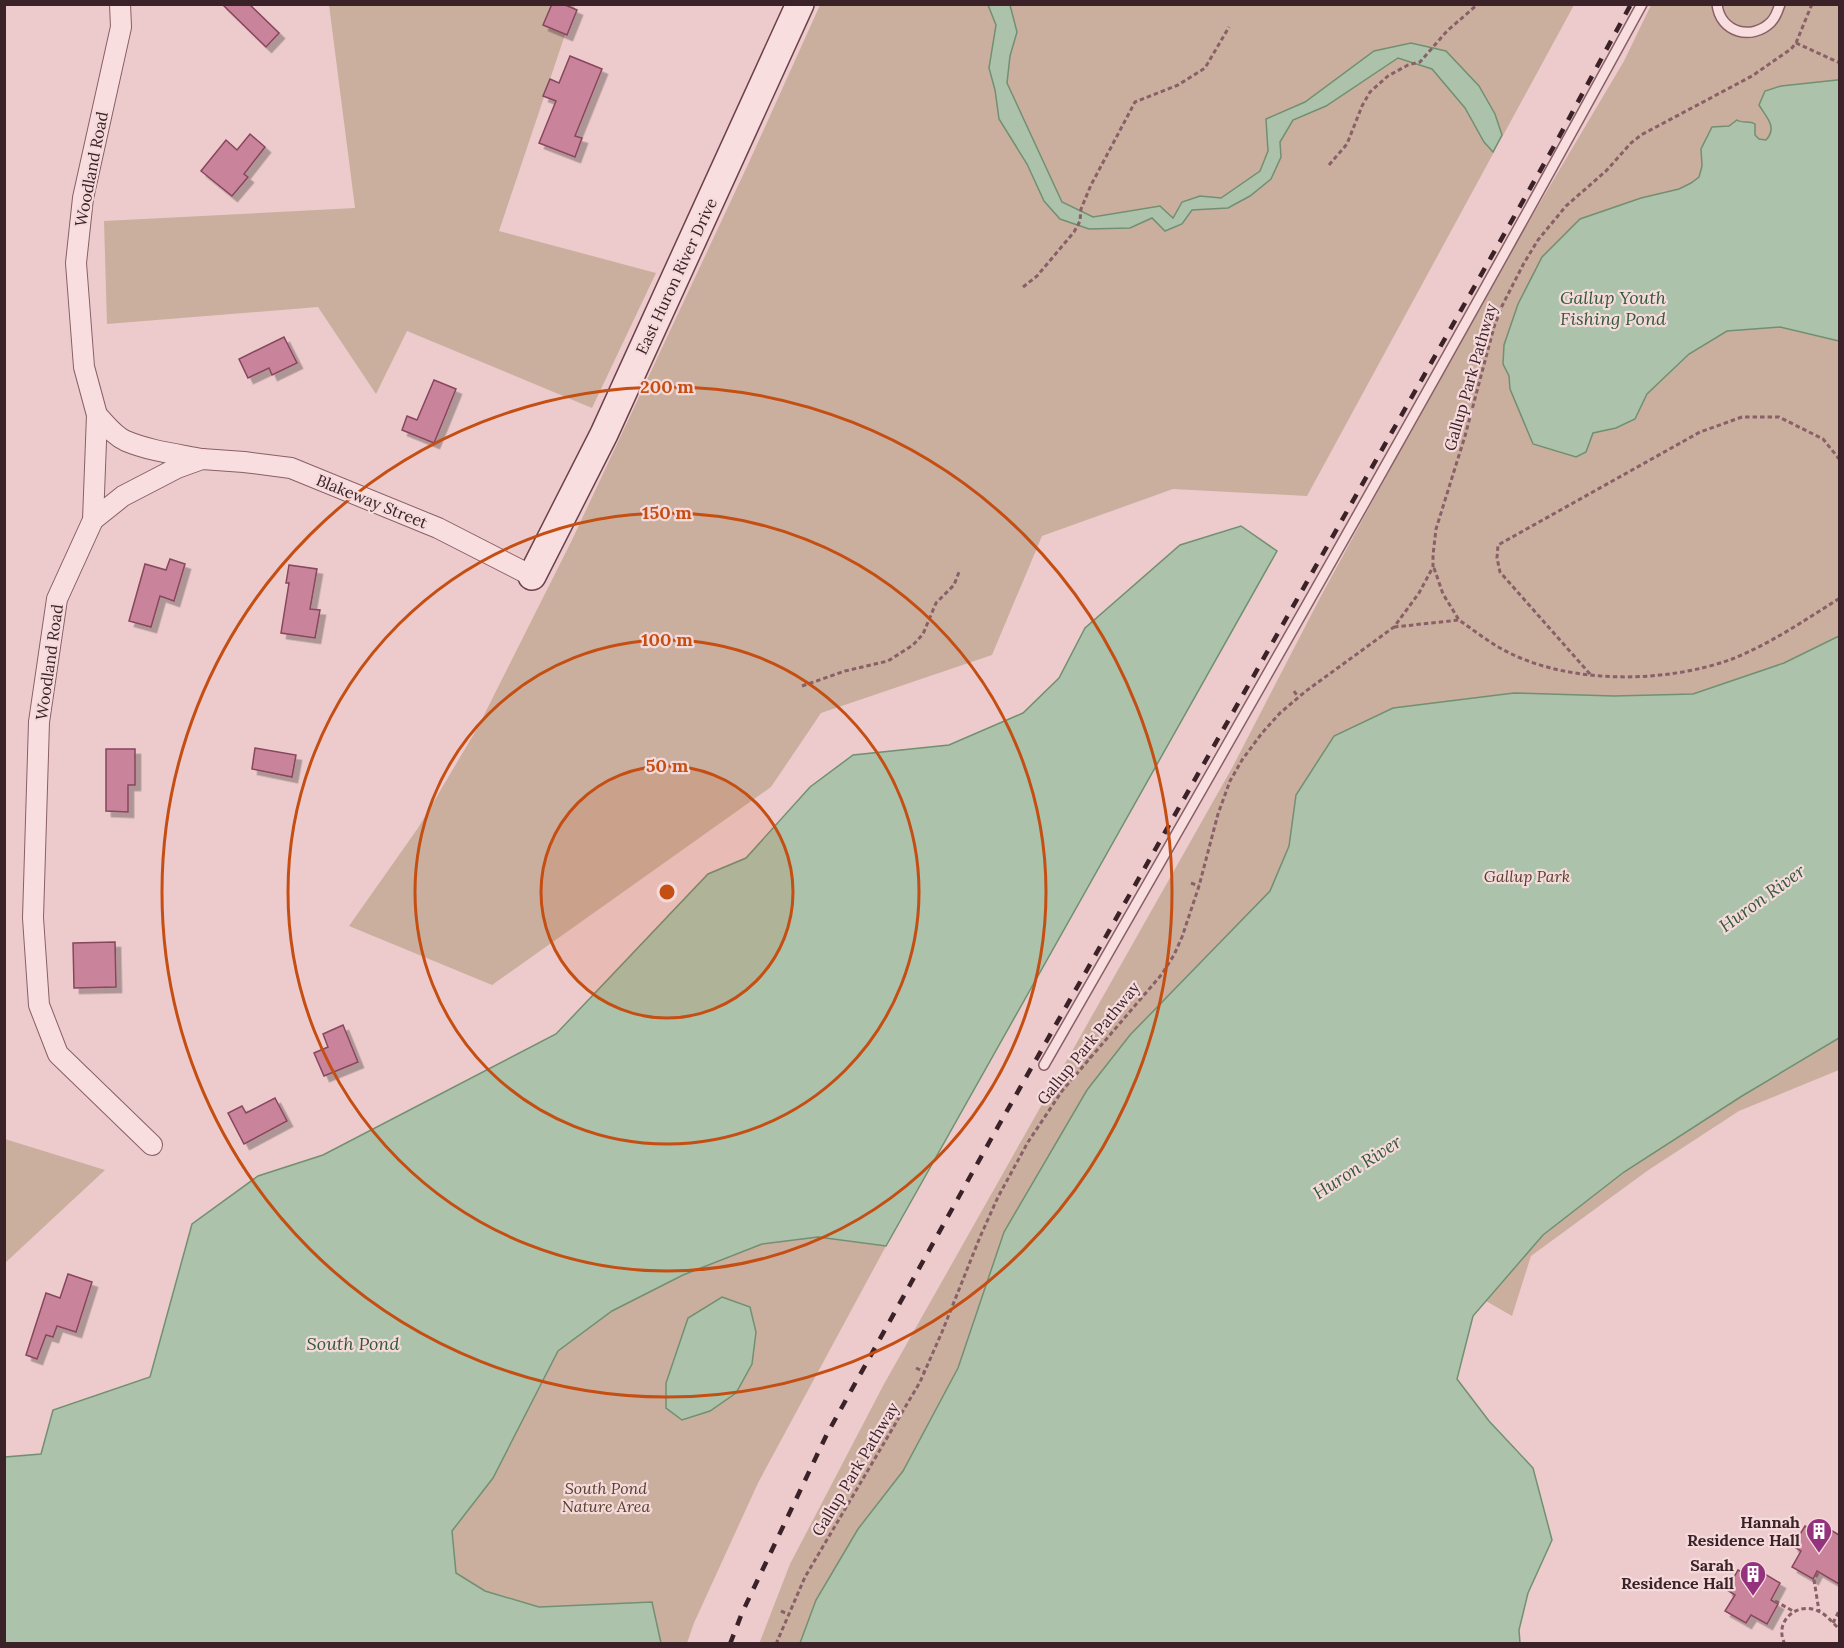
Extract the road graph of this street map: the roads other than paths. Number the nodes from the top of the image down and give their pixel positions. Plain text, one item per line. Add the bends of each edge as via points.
1 (120, 4) edge
2 (800, 4) edge
3 (1642, 4) edge
4 (1717, 4) edge
5 (1780, 4) edge
6 (97, 415) junction
7 (202, 459) junction
8 (93, 520) junction
9 (532, 576) joint
10 (1044, 1065) dead end
11 (153, 1145) dead end

1 - 6 street, Woodland Road via 121,27 83,198 76,263 84,367
2 - 9 main road, East Huron River Drive via 604,434
3 - 10 lane via 1207,782
4 - 5 lane via 1723,22 1747,34 1760,31 1773,20
6 - 7 street, Blakeway Street via 124,440
6 - 8 street, Woodland Road
7 - 8 street, Blakeway Street via 123,496
7 - 9 street, Blakeway Street via 291,468 438,528
8 - 11 street, Woodland Road via 57,599 39,722 33,918 39,1005 58,1054

